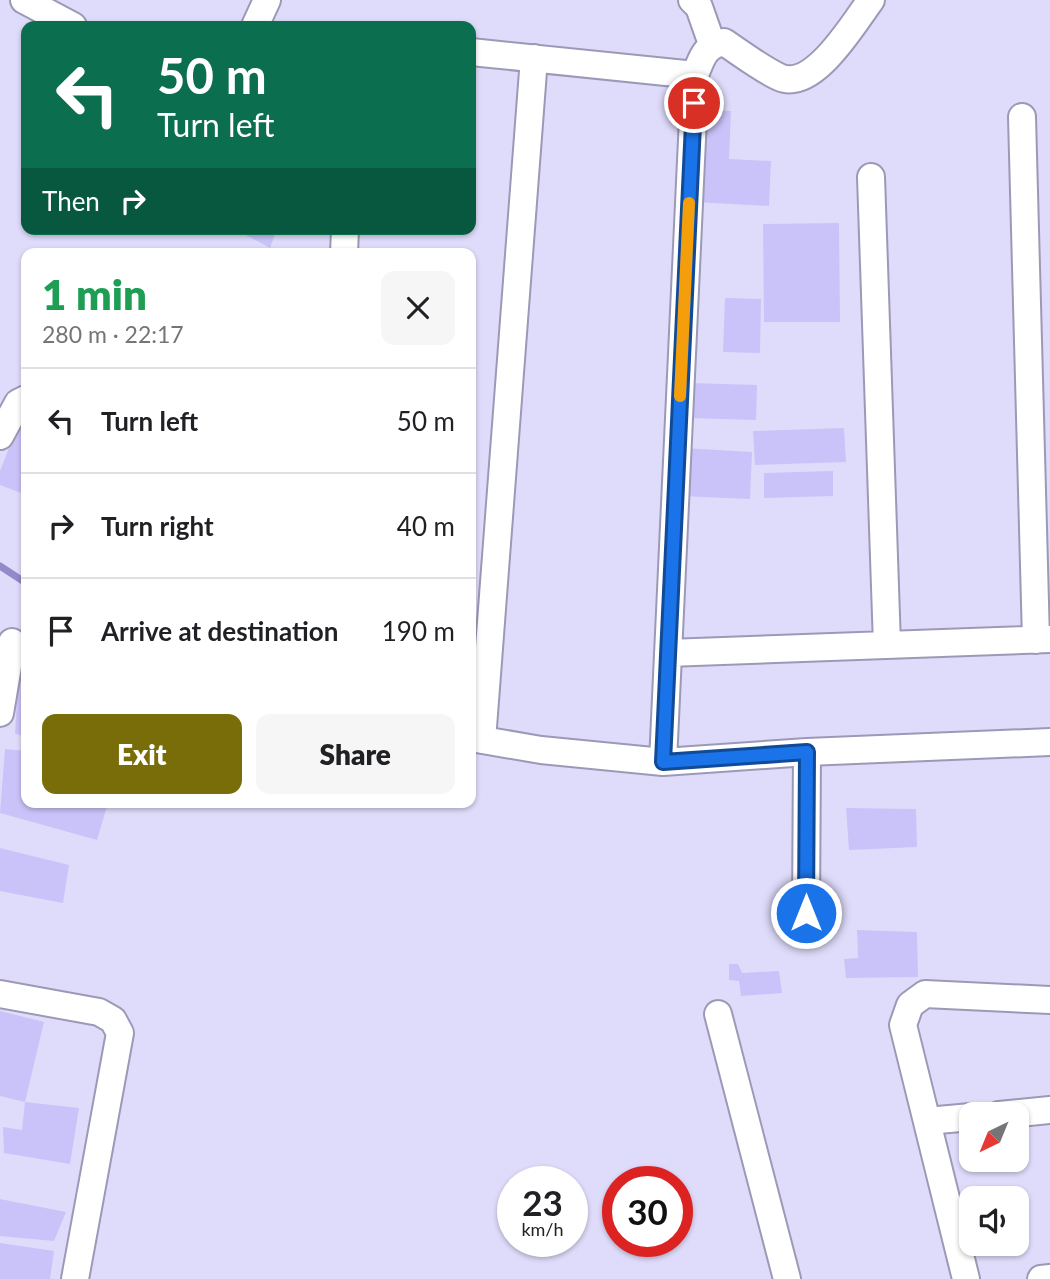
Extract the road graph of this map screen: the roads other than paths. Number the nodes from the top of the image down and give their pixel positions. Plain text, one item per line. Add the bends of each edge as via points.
1 (24, 0) edge
2 (267, 0) edge
3 (692, 0) edge
4 (871, 0) edge
5 (64, 21) edge
6 (257, 21) edge
7 (712, 44) junction
8 (476, 52) edge
9 (534, 58) junction
10 (695, 75) junction
11 (1022, 117) dead end
12 (872, 177) dead end
13 (21, 402) edge
14 (0, 436) edge
15 (1043, 640) edge
16 (13, 643) edge
17 (887, 645) junction
18 (668, 653) junction
19 (0, 713) edge
20 (476, 739) edge
21 (1050, 742) edge
22 (807, 752) junction
23 (663, 762) junction
24 (806, 913) dead end
25 (0, 994) edge
26 (1050, 1000) edge
27 (718, 1013) dead end
28 (1050, 1110) edge
29 (1029, 1112) edge
30 (959, 1118) edge
31 (927, 1121) junction
32 (1050, 1278) edge
33 (75, 1279) edge
34 (787, 1279) edge
35 (966, 1279) edge
36 (1041, 1279) edge

1 - 5 street
2 - 6 street
3 - 7 street
4 - 7 street via 815,71 798,79 781,78 724,42
7 - 10 street
8 - 9 street
9 - 10 street
9 - 20 street
10 - 18 street
11 - 15 street
12 - 17 street
13 - 14 street
15 - 17 street
16 - 19 street
17 - 18 street
18 - 23 street
20 - 23 street
21 - 22 street
22 - 23 street
22 - 24 street
25 - 33 street via 99,1012 113,1020 120,1033
26 - 31 street via 925,994 910,1005 903,1025
27 - 34 street
28 - 29 street
30 - 31 street
31 - 35 street
32 - 36 street

